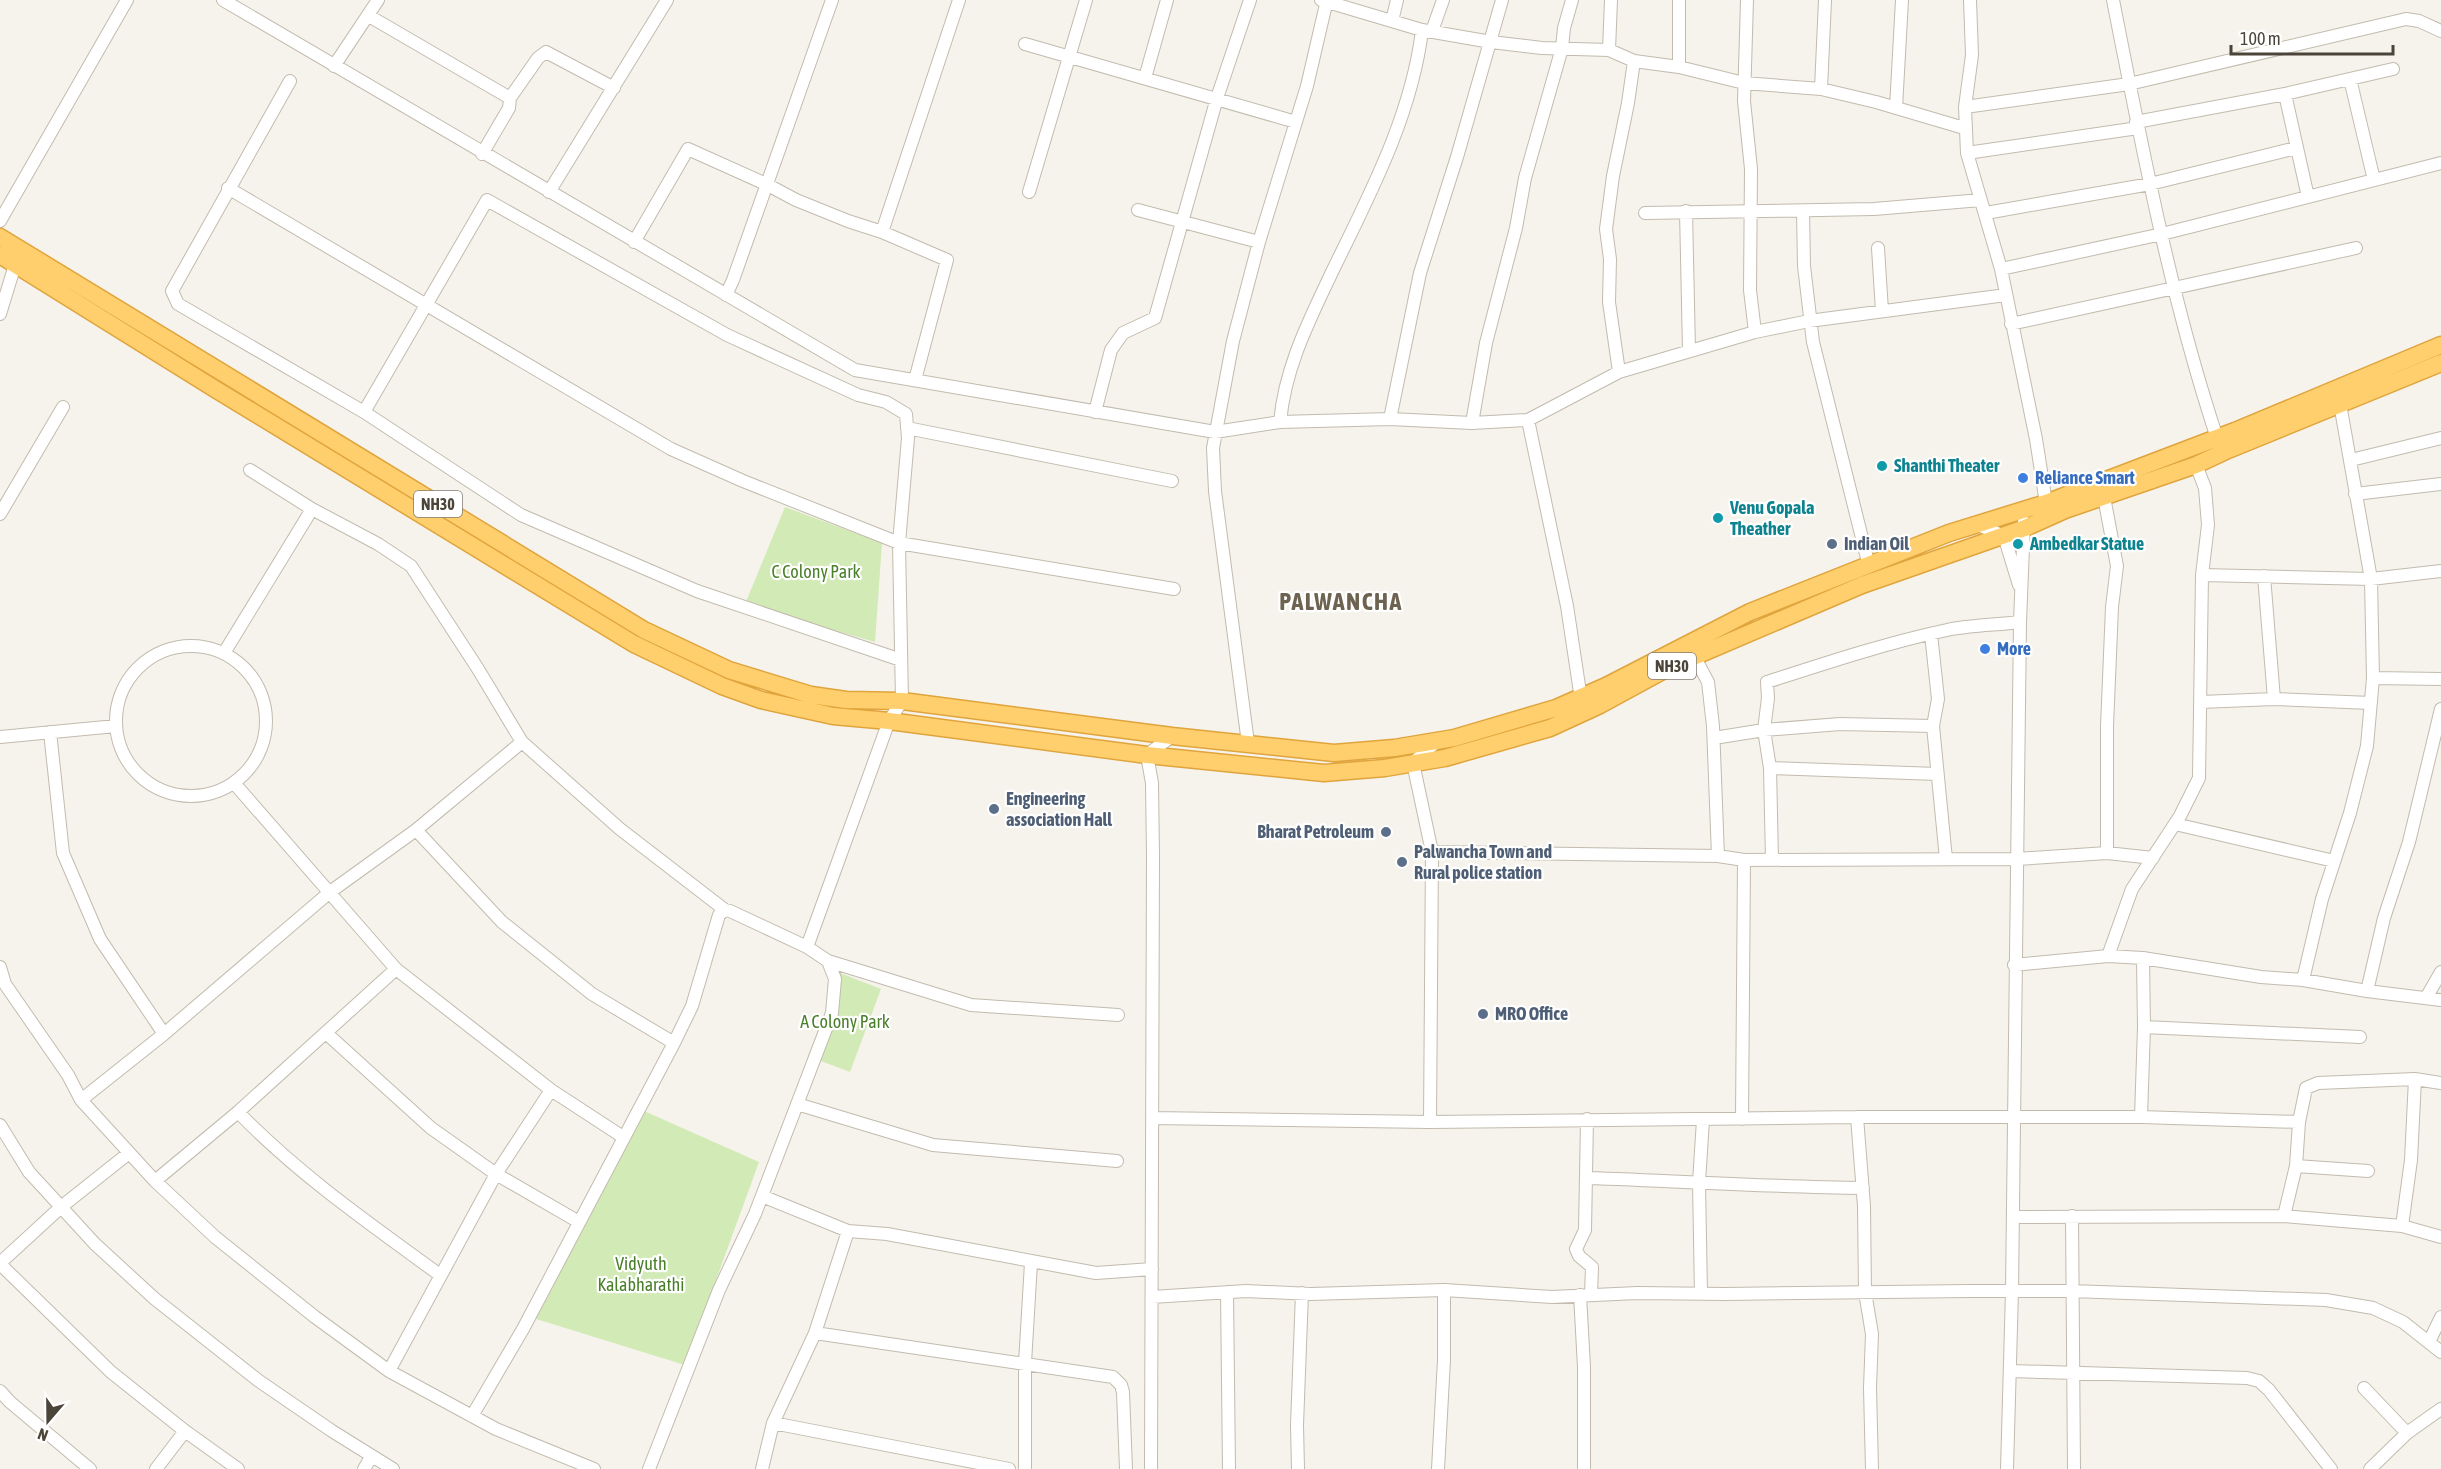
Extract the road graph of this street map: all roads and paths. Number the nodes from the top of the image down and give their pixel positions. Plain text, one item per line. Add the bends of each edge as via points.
1 (126, 0) edge
2 (222, 0) edge
3 (378, 0) edge
4 (668, 0) edge
5 (832, 0) edge
6 (959, 0) edge
7 (1086, 0) edge
8 (1167, 0) edge
9 (1250, 0) edge
10 (1398, 0) edge
11 (1443, 0) edge
12 (1502, 0) edge
13 (1572, 0) edge
14 (1611, 0) edge
15 (1679, 0) edge
16 (1747, 0) edge
17 (1825, 0) edge
18 (1902, 0) edge
19 (1971, 0) edge
20 (2113, 0) edge
21 (1325, 1) edge
22 (369, 16) junction
23 (1392, 21) junction
24 (1427, 31) junction
25 (2441, 31) edge
26 (1491, 42) junction
27 (1025, 44) dead end
28 (1562, 48) junction
29 (1609, 50) junction
30 (1071, 57) junction
31 (1634, 61) junction
32 (334, 66) junction
33 (1679, 67) junction
34 (2393, 69) dead end
35 (1145, 78) junction
36 (2350, 79) junction
37 (290, 81) dead end
38 (1744, 83) junction
39 (2129, 84) junction
40 (614, 88) junction
41 (1821, 89) junction
42 (2285, 94) junction
43 (510, 98) junction
44 (1217, 98) junction
45 (1965, 107) junction
46 (1896, 108) junction
47 (1296, 122) junction
48 (2137, 125) junction
49 (1964, 128) junction
50 (2296, 148) junction
51 (1967, 153) junction
52 (482, 154) junction
53 (2441, 163) edge
54 (2374, 180) junction
55 (766, 184) junction
56 (2151, 184) junction
57 (228, 188) junction
58 (549, 192) junction
59 (1029, 192) dead end
60 (2308, 197) junction
61 (1984, 206) junction
62 (1138, 210) dead end
63 (1750, 210) junction
64 (1686, 211) junction
65 (1803, 211) junction
66 (1645, 213) dead end
67 (1182, 220) junction
68 (0, 222) edge
69 (882, 232) junction
70 (2162, 234) junction
71 (0, 237) edge
72 (634, 242) junction
73 (1259, 242) junction
74 (1878, 248) dead end
75 (2356, 248) dead end
76 (0, 255) edge
77 (15, 265) junction
78 (2001, 269) junction
79 (2175, 289) junction
80 (726, 295) junction
81 (2006, 295) junction
82 (426, 305) junction
83 (1882, 312) junction
84 (0, 314) edge
85 (1809, 321) junction
86 (2011, 324) junction
87 (1755, 332) junction
88 (2441, 345) edge
89 (1689, 350) junction
90 (2441, 363) edge
91 (1619, 372) junction
92 (915, 380) junction
93 (2340, 404) junction
94 (63, 407) dead end
95 (364, 412) junction
96 (1095, 412) junction
97 (1390, 419) junction
98 (1528, 420) junction
99 (1280, 422) junction
100 (1472, 423) junction
101 (907, 428) junction
102 (1215, 432) junction
103 (2217, 438) junction
104 (2441, 438) edge
105 (2351, 460) junction
106 (2196, 465) junction
107 (250, 470) dead end
108 (1172, 481) dead end
109 (2441, 483) edge
110 (2355, 494) junction
111 (2104, 497) junction
112 (2046, 503) junction
113 (312, 509) junction
114 (2022, 509) junction
115 (0, 514) edge
116 (1976, 524) junction
117 (2025, 528) junction
118 (2004, 536) junction
119 (898, 543) junction
120 (1869, 566) junction
121 (2441, 571) edge
122 (2202, 575) junction
123 (2264, 576) junction
124 (2371, 579) junction
125 (1174, 589) dead end
126 (2022, 592) junction
127 (2020, 622) junction
128 (1931, 634) junction
129 (224, 653) junction
130 (1694, 656) junction
131 (901, 660) junction
132 (2373, 678) junction
133 (2441, 680) edge
134 (1581, 699) junction
135 (2274, 699) junction
136 (902, 701) junction
137 (2201, 702) junction
138 (2371, 703) junction
139 (2441, 709) edge
140 (889, 721) junction
141 (116, 726) junction
142 (1933, 726) junction
143 (1764, 730) junction
144 (50, 732) junction
145 (1172, 736) junction
146 (0, 737) edge
147 (1714, 738) junction
148 (1437, 741) junction
149 (522, 742) junction
150 (1248, 743) junction
151 (1147, 755) junction
152 (1413, 763) junction
153 (1770, 768) junction
154 (1937, 774) junction
155 (234, 783) junction
156 (2175, 824) junction
157 (416, 830) junction
158 (1432, 852) junction
159 (2107, 853) junction
160 (1718, 856) junction
161 (2153, 858) junction
162 (1946, 859) junction
163 (2017, 859) junction
164 (1744, 860) junction
165 (1772, 860) junction
166 (2334, 861) junction
167 (330, 892) junction
168 (725, 910) junction
169 (807, 946) junction
170 (2108, 956) junction
171 (2142, 958) junction
172 (828, 962) junction
173 (2014, 965) junction
174 (0, 967) edge
175 (396, 969) junction
176 (2441, 972) edge
177 (2303, 980) junction
178 (2367, 992) junction
179 (2426, 998) junction
180 (2441, 1000) edge
181 (1118, 1015) dead end
182 (2144, 1027) junction
183 (326, 1033) junction
184 (164, 1034) junction
185 (2360, 1036) dead end
186 (674, 1043) junction
187 (2415, 1079) junction
188 (2441, 1083) edge
189 (551, 1089) junction
190 (81, 1100) junction
191 (797, 1104) junction
192 (238, 1112) junction
193 (1857, 1117) junction
194 (2141, 1117) junction
195 (1152, 1118) junction
196 (2013, 1118) junction
197 (1587, 1119) junction
198 (1742, 1119) junction
199 (1702, 1120) junction
200 (1430, 1122) junction
201 (2300, 1122) junction
202 (0, 1125) edge
203 (623, 1137) junction
204 (129, 1153) junction
205 (1118, 1161) dead end
206 (2296, 1166) junction
207 (2368, 1172) dead end
208 (496, 1174) junction
209 (1588, 1178) junction
210 (155, 1181) junction
211 (1700, 1182) junction
212 (1863, 1188) junction
213 (762, 1196) junction
214 (61, 1207) junction
215 (2013, 1216) junction
216 (2072, 1216) junction
217 (2284, 1216) junction
218 (579, 1222) junction
219 (2402, 1226) junction
220 (848, 1231) junction
221 (2441, 1237) edge
222 (0, 1263) edge
223 (1031, 1263) junction
224 (1152, 1269) junction
225 (440, 1275) junction
226 (1444, 1290) junction
227 (2012, 1291) junction
228 (2071, 1291) junction
229 (1227, 1292) junction
230 (1865, 1292) junction
231 (1302, 1293) junction
232 (1701, 1294) junction
233 (1585, 1295) junction
234 (1152, 1297) junction
235 (2441, 1317) edge
236 (815, 1333) junction
237 (2429, 1342) junction
238 (2441, 1352) edge
239 (1025, 1363) junction
240 (389, 1371) junction
241 (2011, 1371) junction
242 (2073, 1371) junction
243 (2364, 1388) dead end
244 (0, 1391) edge
245 (2441, 1409) edge
246 (472, 1416) junction
247 (773, 1423) junction
248 (185, 1431) junction
249 (2407, 1433) junction
250 (371, 1456) junction
251 (90, 1469) edge
252 (156, 1469) edge
253 (238, 1469) edge
254 (364, 1469) edge
255 (393, 1469) edge
256 (594, 1469) edge
257 (649, 1469) edge
258 (762, 1469) edge
259 (1009, 1469) edge
260 (1025, 1469) edge
261 (1126, 1469) edge
262 (1151, 1469) edge
263 (1229, 1469) edge
264 (1298, 1469) edge
265 (1438, 1469) edge
266 (1584, 1469) edge
267 (1872, 1469) edge
268 (2007, 1469) edge
269 (2073, 1469) edge
270 (2331, 1469) edge
271 (2370, 1469) edge

1 - 68 street
2 - 32 street
3 - 22 street
4 - 40 street
5 - 55 street
6 - 69 street
7 - 30 street
8 - 35 street
9 - 44 street
10 - 23 street
11 - 24 street
12 - 26 street
13 - 28 street
14 - 29 street
15 - 33 street
16 - 38 street
17 - 41 street
18 - 46 street
19 - 45 street via 1972,55
20 - 39 street
21 - 23 street
21 - 47 street
22 - 32 street
22 - 43 street
23 - 24 street
24 - 26 street
24 - 99 street via 1402,112 1357,222 1296,353 1282,397
25 - 39 street via 2406,19
26 - 28 street
26 - 97 street via 1420,273
27 - 30 street
28 - 29 street
28 - 100 street via 1525,178 1486,343
29 - 31 street
30 - 35 street
30 - 59 street
31 - 33 street
31 - 91 street via 1606,229 1609,302
32 - 52 street
33 - 38 street
34 - 36 street
35 - 44 street
36 - 42 street
36 - 54 street
37 - 57 street
38 - 41 street
38 - 63 street
39 - 45 street
39 - 48 street
40 - 43 street via 546,52
40 - 58 street
41 - 46 street
42 - 48 street
42 - 50 street
43 - 52 street via 509,108
44 - 47 street
44 - 67 street
45 - 49 street
46 - 49 street
47 - 73 street
48 - 51 street
48 - 56 street
49 - 51 street
50 - 56 street
50 - 60 street
51 - 61 street
52 - 58 street
53 - 54 street
54 - 60 street
55 - 69 street via 796,200
55 - 72 street via 688,149
55 - 80 street
56 - 61 street
56 - 70 street
57 - 82 street
57 - 95 street via 172,291 178,304
58 - 72 street
60 - 70 street
61 - 65 street
61 - 78 street
62 - 67 street
63 - 64 street
63 - 65 street
63 - 87 street via 1750,290
64 - 66 street
64 - 89 street
65 - 85 street
67 - 73 street
67 - 96 street via 1155,318 1123,333 1111,350
69 - 92 street via 947,260
70 - 78 street
70 - 79 street
71 - 136 highway, NH30 via 644,630 729,670 771,684 846,700
72 - 80 street
73 - 102 street
74 - 83 street
75 - 79 street
76 - 77 highway, NH30
77 - 84 street
77 - 140 highway, NH30 via 634,644 761,700 833,716
78 - 81 street
79 - 86 street
79 - 103 street via 2196,376
80 - 92 street via 855,370
81 - 83 street
81 - 86 street
82 - 95 street
82 - 101 street via 487,200 727,335 858,395 886,402 906,414
82 - 119 street via 671,449
83 - 85 street
85 - 87 street
85 - 120 street
86 - 112 street
87 - 89 street
88 - 103 highway, NH30
89 - 91 street
90 - 93 highway, NH30
91 - 98 street
92 - 96 street
93 - 105 street
93 - 106 highway, NH30
94 - 115 street
95 - 131 street via 521,515 697,591
96 - 102 street
97 - 99 street
97 - 100 street
98 - 100 street
98 - 134 street via 1567,606
99 - 102 street
101 - 108 street
101 - 119 street
102 - 150 street via 1215,491
103 - 112 highway, NH30
104 - 105 street
105 - 110 street
106 - 111 highway, NH30
106 - 122 street via 2205,488 2208,525
107 - 113 street
109 - 110 street
110 - 124 street
111 - 117 highway, NH30
111 - 159 street via 2117,566 2107,726
112 - 114 highway, NH30
113 - 129 street
113 - 149 street via 411,566
114 - 116 highway, NH30
114 - 117 street
116 - 118 street
116 - 120 highway, NH30
117 - 118 highway, NH30
117 - 126 street
118 - 126 street
118 - 130 highway, NH30 via 1862,585
119 - 125 street
119 - 131 street
120 - 134 highway, NH30 via 1750,612
121 - 124 street
122 - 123 street
122 - 137 street
123 - 124 street
123 - 135 street
124 - 132 street
126 - 127 street
127 - 128 street
127 - 163 street
128 - 142 street via 1938,699
128 - 143 street via 1767,682
129 - 141 street via 191,645 148,658 121,693
129 - 155 street via 250,674 261,693 267,726 262,748 250,768
130 - 147 street via 1708,682
130 - 152 highway, NH30 via 1550,728 1445,758
131 - 136 street
132 - 133 street
132 - 138 street
134 - 148 highway, NH30
135 - 137 street
135 - 138 street
136 - 140 street
136 - 145 highway, NH30
137 - 156 street via 2199,778
138 - 166 street via 2367,746
139 - 178 street
140 - 151 highway, NH30
140 - 169 street
141 - 144 street
141 - 155 street via 121,748 132,767 158,788 191,796
142 - 143 street via 1840,724
142 - 154 street
143 - 147 street
143 - 153 street
144 - 146 street
144 - 184 street via 63,853 100,939
145 - 150 highway, NH30
145 - 151 street
147 - 160 street
148 - 150 highway, NH30 via 1334,753
148 - 152 street
149 - 157 street
149 - 168 street via 620,829
151 - 152 highway, NH30 via 1323,773
151 - 195 street via 1152,783 1153,855
152 - 158 street
153 - 154 street
153 - 165 street
154 - 162 street
155 - 167 street
156 - 161 street
156 - 166 street
157 - 167 street
157 - 186 street via 502,922 592,994
158 - 160 street
158 - 200 street
159 - 161 street
159 - 163 street
160 - 164 street
161 - 170 street via 2132,889
162 - 163 street
162 - 165 street
163 - 173 street
164 - 165 street
164 - 198 street
166 - 177 street
167 - 175 street
167 - 184 street
168 - 169 street
168 - 186 street via 719,915 692,1006
169 - 172 street
170 - 171 street
170 - 173 street
171 - 177 street
171 - 182 street
172 - 181 street via 972,1005
172 - 191 street via 835,979 832,1013
173 - 196 street
174 - 190 street via 5,984
175 - 183 street
175 - 189 street
176 - 179 street
177 - 178 street
178 - 179 street
179 - 180 street
182 - 185 street
182 - 194 street
183 - 192 street
183 - 208 street via 431,1128
184 - 190 street
186 - 203 street
187 - 188 street
187 - 201 street via 2312,1084 2306,1088
187 - 219 street via 2411,1160
189 - 203 street
189 - 208 street
190 - 204 street
191 - 205 street via 933,1145
191 - 213 street
192 - 210 street
192 - 225 street via 268,1143
193 - 196 street
193 - 198 street
193 - 212 street
194 - 196 street
194 - 201 street
195 - 200 street
195 - 224 street
196 - 215 street
197 - 199 street
197 - 200 street
197 - 209 street
198 - 199 street
199 - 211 street
201 - 206 street
202 - 214 street via 29,1172
203 - 218 street
204 - 210 street
204 - 214 street
206 - 207 street
206 - 217 street
208 - 218 street
208 - 225 street
209 - 211 street
209 - 233 street via 1585,1230 1576,1249 1592,1268
210 - 240 street via 265,1279
211 - 212 street
211 - 232 street
212 - 230 street
213 - 220 street
213 - 257 street via 719,1290
214 - 222 street
214 - 250 street via 94,1244 155,1299 259,1381
215 - 216 street
215 - 227 street
216 - 217 street
216 - 228 street
217 - 219 street
218 - 246 street
219 - 221 street
220 - 223 street via 887,1234
220 - 236 street
222 - 248 street via 111,1372
223 - 224 street via 1096,1273
223 - 239 street
224 - 234 street
225 - 240 street
226 - 231 street
226 - 233 street via 1552,1297
226 - 265 street
227 - 228 street
227 - 230 street
227 - 241 street
228 - 237 street via 2326,1300 2373,1308 2403,1322
228 - 242 street
229 - 231 street
229 - 234 street
229 - 263 street
230 - 232 street
230 - 267 street via 1872,1334
231 - 264 street
232 - 233 street
233 - 266 street
234 - 262 street
235 - 237 street
236 - 239 street
236 - 247 street
237 - 238 street
239 - 260 street
239 - 261 street via 1113,1377 1121,1385
240 - 246 street
241 - 242 street
241 - 268 street
242 - 269 street
242 - 270 street via 2259,1381
243 - 249 street
244 - 251 street
245 - 249 street
246 - 256 street
247 - 258 street
247 - 259 street
248 - 252 street
248 - 253 street
249 - 271 street
250 - 254 street
250 - 255 street

